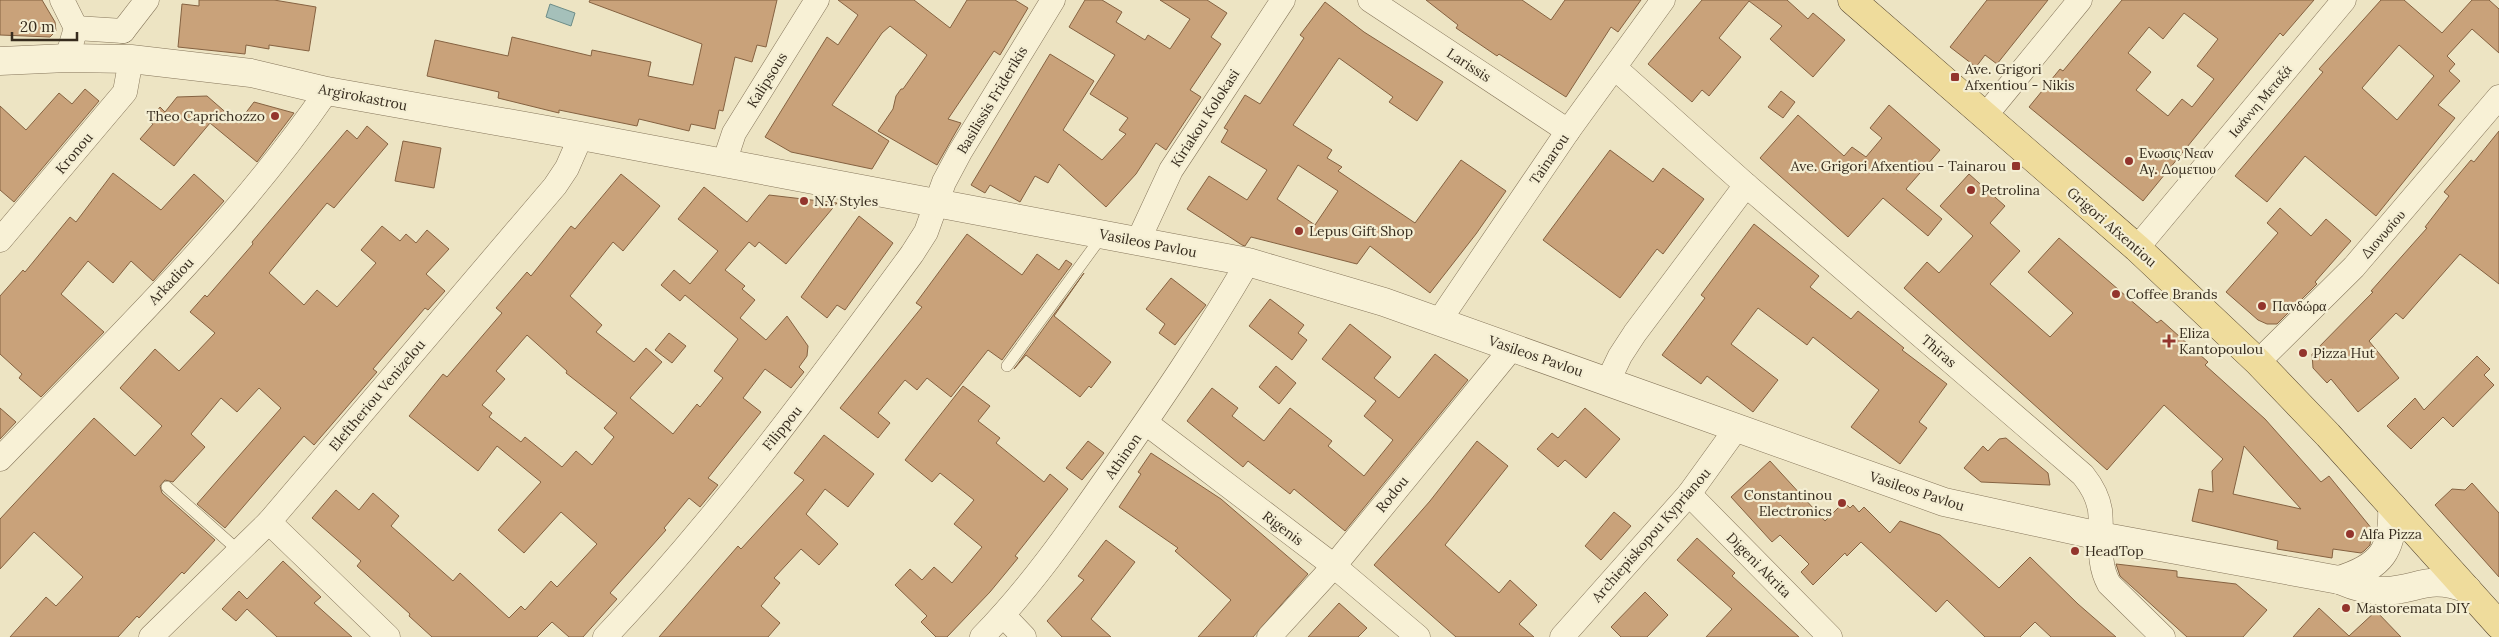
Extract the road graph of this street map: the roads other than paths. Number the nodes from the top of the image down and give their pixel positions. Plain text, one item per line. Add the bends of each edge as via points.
1 (62, 0) edge
2 (147, 0) edge
3 (817, 0) edge
4 (1053, 0) edge
5 (1283, 0) edge
6 (1370, 0) edge
7 (1663, 0) edge
8 (1852, 0) edge
9 (2080, 0) edge
10 (2344, 0) edge
11 (76, 28) junction
12 (123, 31) junction
13 (67, 58) junction
14 (133, 59) junction
15 (0, 61) edge
16 (1615, 68) junction
17 (327, 91) junction
18 (2499, 97) edge
19 (1984, 116) junction
20 (1568, 130) junction
21 (581, 136) junction
22 (724, 163) junction
23 (1746, 185) junction
24 (936, 204) junction
25 (1103, 234) junction
26 (0, 240) edge
27 (1138, 241) junction
28 (2138, 248) junction
29 (1248, 262) junction
30 (1439, 321) junction
31 (1512, 348) junction
32 (2258, 362) junction
33 (1007, 366) dead end
34 (1608, 381) junction
35 (1146, 423) junction
36 (1736, 429) junction
37 (0, 458) edge
38 (167, 487) dead end
39 (1689, 494) junction
40 (2392, 506) junction
41 (269, 522) junction
42 (2100, 536) junction
43 (239, 551) junction
44 (1334, 566) junction
45 (2339, 580) junction
46 (2467, 588) junction
47 (1003, 615) junction
48 (2499, 624) edge
49 (1569, 635) edge
50 (151, 637) edge
51 (388, 637) edge
52 (605, 637) edge
53 (982, 637) edge
54 (1024, 637) edge
55 (1269, 637) edge
56 (1418, 637) edge
57 (1830, 637) edge
58 (2163, 637) edge

1 - 11 street
2 - 12 street
3 - 22 street, Kalipsous via 734,133
4 - 24 street, Basilissis Friderikis via 960,152
5 - 27 street, Kiriakou Kolokasi via 1171,170
6 - 20 street, Larissis
7 - 16 street, Tainarou
8 - 19 main road, Grigori Afxentiou
9 - 19 street
10 - 28 street, Ιωάννη Μεταξά
11 - 12 street
11 - 13 street
12 - 14 street
13 - 14 street, Argirokastrou
13 - 15 street, Argirokastrou
14 - 17 street, Argirokastrou via 251,73
14 - 26 street, Kronou via 125,92
16 - 20 street, Tainarou
16 - 23 street, Thiras
17 - 21 street, Argirokastrou
17 - 37 street, Arkadiou via 299,131 179,274
18 - 32 street, Διονυσίου via 2354,268
19 - 28 main road, Grigori Afxentiou
20 - 30 street, Tainarou
21 - 22 street, Argirokastrou
21 - 41 street, Eleftheriou Venizelou via 555,186
22 - 24 street, Vasileos Pavlou
23 - 34 street via 1635,333
23 - 42 street, Thiras via 2083,475 2096,496 2100,510
24 - 25 street, Vasileos Pavlou
24 - 52 street, Filippou via 926,232 912,254 816,385 698,532
25 - 27 street, Vasileos Pavlou
25 - 33 lane
27 - 29 street, Vasileos Pavlou
28 - 32 main road, Grigori Afxentiou
29 - 30 street, Vasileos Pavlou
29 - 35 street, Athinon
30 - 31 street, Vasileos Pavlou
31 - 34 street, Vasileos Pavlou
31 - 44 street, Rodou
32 - 40 main road, Grigori Afxentiou
34 - 36 street, Vasileos Pavlou
35 - 44 street, Rigenis
35 - 47 street, Athinon via 1040,572
36 - 39 street, Archiepiskopou Kyprianou
36 - 42 street, Vasileos Pavlou via 1944,502
38 - 43 lane
39 - 49 street, Archiepiskopou Kyprianou
39 - 57 street, Digeni Akrita
40 - 45 street via 2392,535 2380,557 2365,570
40 - 46 main road, Grigori Afxentiou
41 - 43 street, Eleftheriou Venizelou
41 - 51 street
42 - 45 street, Vasileos Pavlou
42 - 58 street, Thiras via 2101,565 2109,584
43 - 50 street, Eleftheriou Venizelou
44 - 55 street, Rodou
44 - 56 street, Rigenis
45 - 46 street, Vasileos Pavlou via 2360,588 2385,591 2441,581
46 - 48 main road, Grigori Afxentiou
47 - 53 street, Athinon
47 - 54 street

